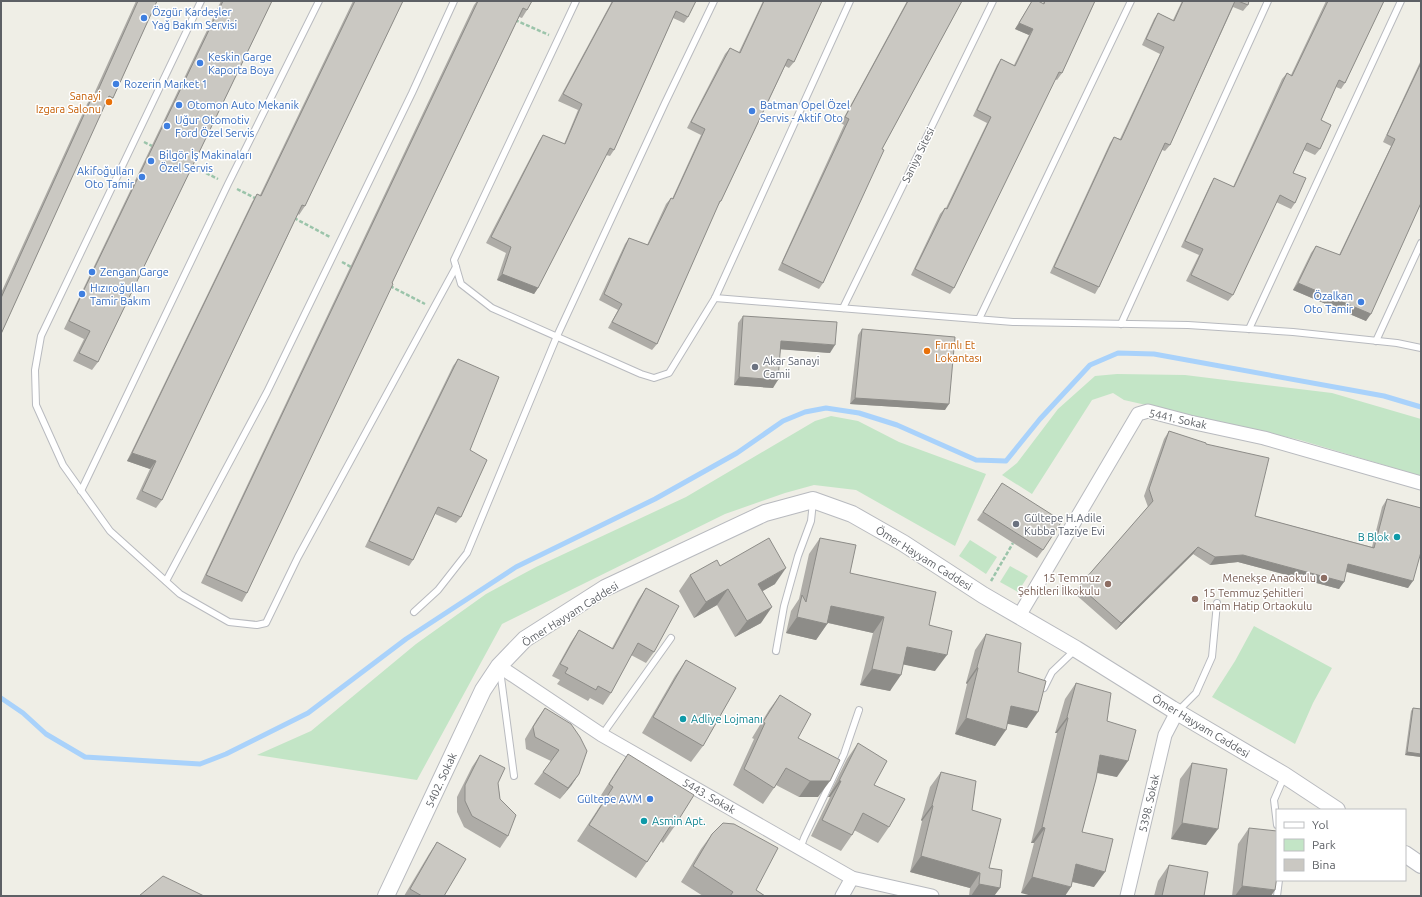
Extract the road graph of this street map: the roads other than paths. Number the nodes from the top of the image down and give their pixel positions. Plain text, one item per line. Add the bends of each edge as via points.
1 (201, 1) edge
2 (319, 1) edge
3 (454, 1) edge
4 (576, 1) edge
5 (714, 1) edge
6 (850, 1) edge
7 (993, 1) edge
8 (1131, 1) edge
9 (1268, 1) edge
10 (1401, 1) edge
11 (1421, 243) edge
12 (456, 267) junction
13 (715, 298) junction
14 (843, 308) junction
15 (979, 319) junction
16 (1121, 324) junction
17 (1249, 329) junction
18 (556, 336) junction
19 (1376, 341) junction
20 (1421, 348) edge
21 (1421, 483) edge
22 (81, 491) junction
23 (813, 500) junction
24 (166, 581) junction
25 (1217, 603) dead end
26 (414, 612) dead end
27 (1019, 616) junction
28 (671, 638) edge
29 (1076, 648) junction
30 (776, 651) dead end
31 (500, 666) junction
32 (1044, 688) edge
33 (860, 710) dead end
34 (1177, 712) junction
35 (602, 735) junction
36 (1284, 775) junction
37 (514, 776) dead end
38 (1336, 809) edge
39 (1276, 817) edge
40 (800, 849) junction
41 (1406, 855) edge
42 (1421, 865) edge
43 (852, 878) junction
44 (1279, 881) edge
45 (386, 896) edge
46 (842, 896) edge
47 (932, 896) edge
48 (1128, 896) edge
49 (1277, 896) edge

1 - 22 lane via 41,336 34,370 36,405 63,465
2 - 22 lane
3 - 24 lane via 267,392
4 - 12 lane via 454,260
5 - 18 lane
6 - 13 lane
7 - 14 lane, Saniya Sitesi
8 - 15 lane
9 - 16 lane
10 - 17 lane
11 - 19 lane
12 - 18 lane via 461,284 492,308
12 - 24 lane via 298,557 266,623 257,625 229,622 180,594
13 - 14 lane
13 - 18 lane via 669,373 654,378
14 - 15 lane
15 - 16 lane
16 - 17 lane
17 - 19 lane
18 - 26 lane via 467,553 438,590
19 - 20 lane
21 - 27 street, 5441. Sokak via 1264,438 1148,411 1138,414
22 - 24 lane via 110,531
23 - 27 street, Ömer Hayyam Caddesi via 852,514
23 - 30 lane via 811,521 784,606
23 - 31 street, Ömer Hayyam Caddesi via 765,513 605,588 525,640
25 - 34 lane via 1212,657 1196,693
27 - 29 street, Ömer Hayyam Caddesi
28 - 35 lane
29 - 32 lane via 1052,672
29 - 34 street, Ömer Hayyam Caddesi
31 - 35 street, 5443. Sokak
31 - 37 lane
31 - 45 street, 5402. Sokak via 483,690
33 - 40 lane via 844,754
34 - 36 street, Ömer Hayyam Caddesi
34 - 48 street, 5398. Sokak via 1165,735
35 - 40 street, 5443. Sokak
36 - 38 street, Ömer Hayyam Caddesi
36 - 39 lane via 1274,800
40 - 43 street, 5443. Sokak
41 - 42 street
43 - 46 street
43 - 47 street, 5443. Sokak
44 - 49 lane

